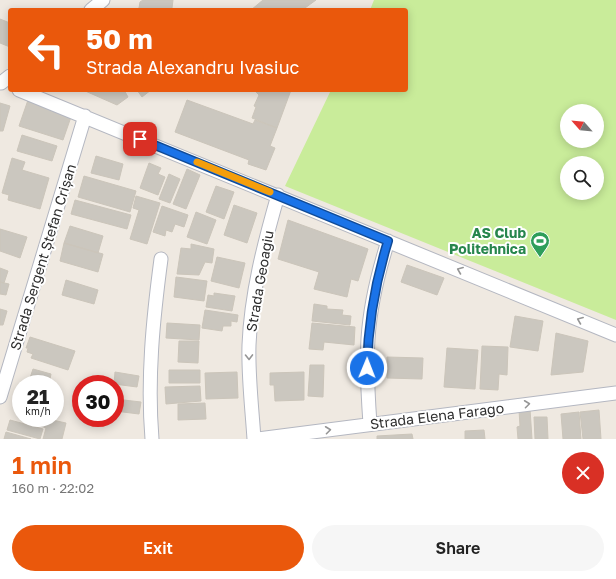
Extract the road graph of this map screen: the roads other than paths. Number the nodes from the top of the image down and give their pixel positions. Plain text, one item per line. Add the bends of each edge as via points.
1 (103, 0) edge
2 (93, 8) edge
3 (24, 92) edge
4 (85, 116) junction
5 (278, 195) junction
6 (388, 241) junction
7 (162, 259) dead end
8 (616, 335) edge
9 (616, 393) edge
10 (0, 397) edge
11 (370, 424) junction
12 (276, 438) edge
13 (152, 439) edge
14 (254, 439) edge
15 (258, 439) edge

1 - 2 street
3 - 4 street
4 - 5 street
4 - 10 street, Strada Sergent Ștefan Crișan
5 - 6 street
5 -> 14 street, Strada Geoagiu via 253,301 250,393
8 -> 6 street
6 - 11 street via 380,264 368,339 367,382
7 - 13 street via 151,354
11 -> 9 street, Strada Elena Farago
12 -> 11 street, Strada Elena Farago
12 - 15 street, Strada Elena Farago

